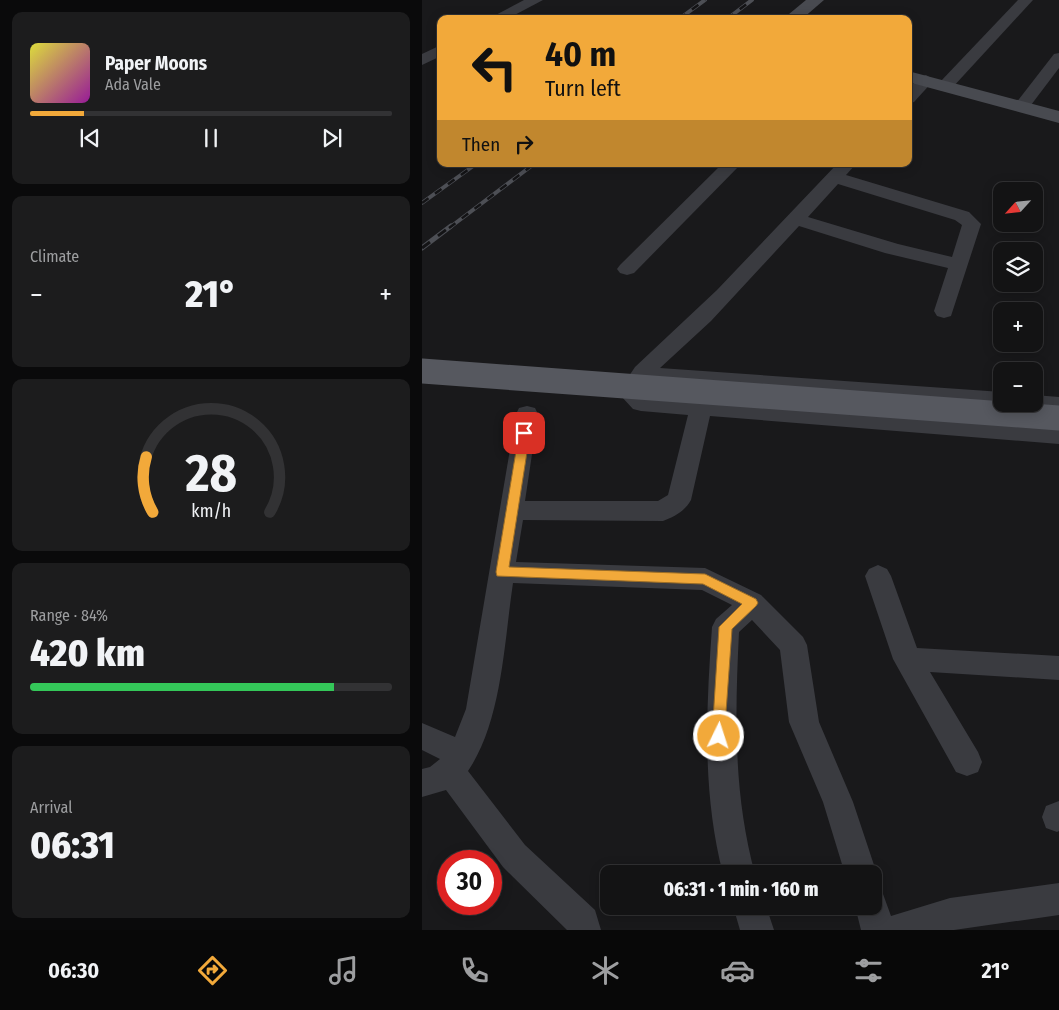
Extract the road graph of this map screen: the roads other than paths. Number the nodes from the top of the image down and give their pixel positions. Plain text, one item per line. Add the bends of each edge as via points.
1 (536, 0) edge
2 (816, 0) edge
3 (1026, 0) edge
4 (504, 15) edge
5 (797, 15) edge
6 (437, 51) edge
7 (1058, 57) edge
8 (422, 60) edge
9 (917, 78) edge
10 (946, 85) junction
11 (912, 90) edge
12 (1022, 106) junction
13 (1058, 117) edge
14 (729, 167) edge
15 (840, 171) edge
16 (796, 219) junction
17 (959, 265) junction
18 (627, 269) dead end
19 (944, 311) dead end
20 (422, 371) edge
21 (641, 374) junction
22 (993, 399) edge
23 (1043, 403) edge
24 (1058, 404) edge
25 (701, 407) junction
26 (527, 414) dead end
27 (1058, 418) edge
28 (1058, 436) edge
29 (512, 510) junction
30 (502, 572) junction
31 (878, 576) dead end
32 (752, 603) junction
33 (907, 659) junction
34 (1058, 668) edge
35 (422, 736) edge
36 (967, 762) dead end
37 (445, 770) edge
38 (736, 865) edge
39 (858, 865) edge
40 (1058, 899) edge
41 (753, 915) edge
42 (874, 915) edge
43 (953, 922) edge
44 (584, 930) edge
45 (757, 930) edge
46 (878, 930) edge
47 (898, 930) edge

1 - 4 street
2 - 5 street
3 - 10 street
6 - 8 street
7 - 12 street
9 - 10 street
9 - 11 street
10 - 12 street
12 - 13 street
14 - 18 street
15 - 16 street
15 - 17 street via 968,219 972,224
16 - 17 street via 883,247
16 - 21 street via 682,338
17 - 19 street
20 - 27 main road, bridge
21 - 22 street
21 - 25 street via 631,391 636,400
23 - 24 street
25 - 28 street
25 - 29 street via 679,500 663,511
26 - 29 street
29 - 30 street
30 - 32 street via 705,579
30 - 37 street via 480,709
31 - 33 street
32 - 38 street via 726,627 719,736 722,785
32 - 39 street via 793,645 804,722 838,802
33 - 34 street
33 - 36 street
35 - 37 street
37 - 44 street via 514,856 583,922
40 - 43 street
41 - 45 street
42 - 46 street
43 - 47 street

